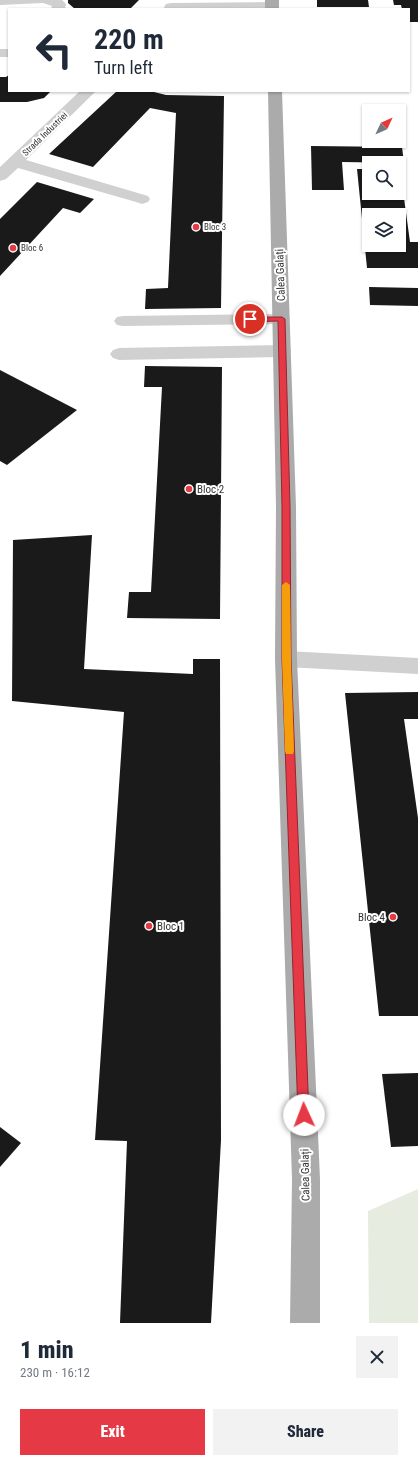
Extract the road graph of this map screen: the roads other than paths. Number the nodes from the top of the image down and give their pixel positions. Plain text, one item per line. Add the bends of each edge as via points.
1 (39, 0) edge
2 (47, 0) edge
3 (0, 1) edge
4 (172, 5) edge
5 (272, 5) edge
6 (58, 8) edge
7 (88, 92) edge
8 (275, 92) edge
9 (15, 162) junction
10 (0, 176) edge
11 (142, 199) dead end
12 (282, 319) junction
13 (123, 321) dead end
14 (282, 351) junction
15 (119, 354) dead end
16 (286, 659) junction
17 (418, 666) edge
18 (305, 1323) edge

1 - 3 street
2 - 6 street via 54,1
4 - 5 street
7 - 9 street, Strada Industriei
8 - 12 main road, Calea Galați
9 - 10 street, Strada Industriei
9 - 11 street
12 - 13 street
12 - 14 main road, Calea Galați
14 - 15 street
14 - 16 main road, Calea Galați
16 - 17 street
16 - 18 main road, Calea Galați via 306,1179

